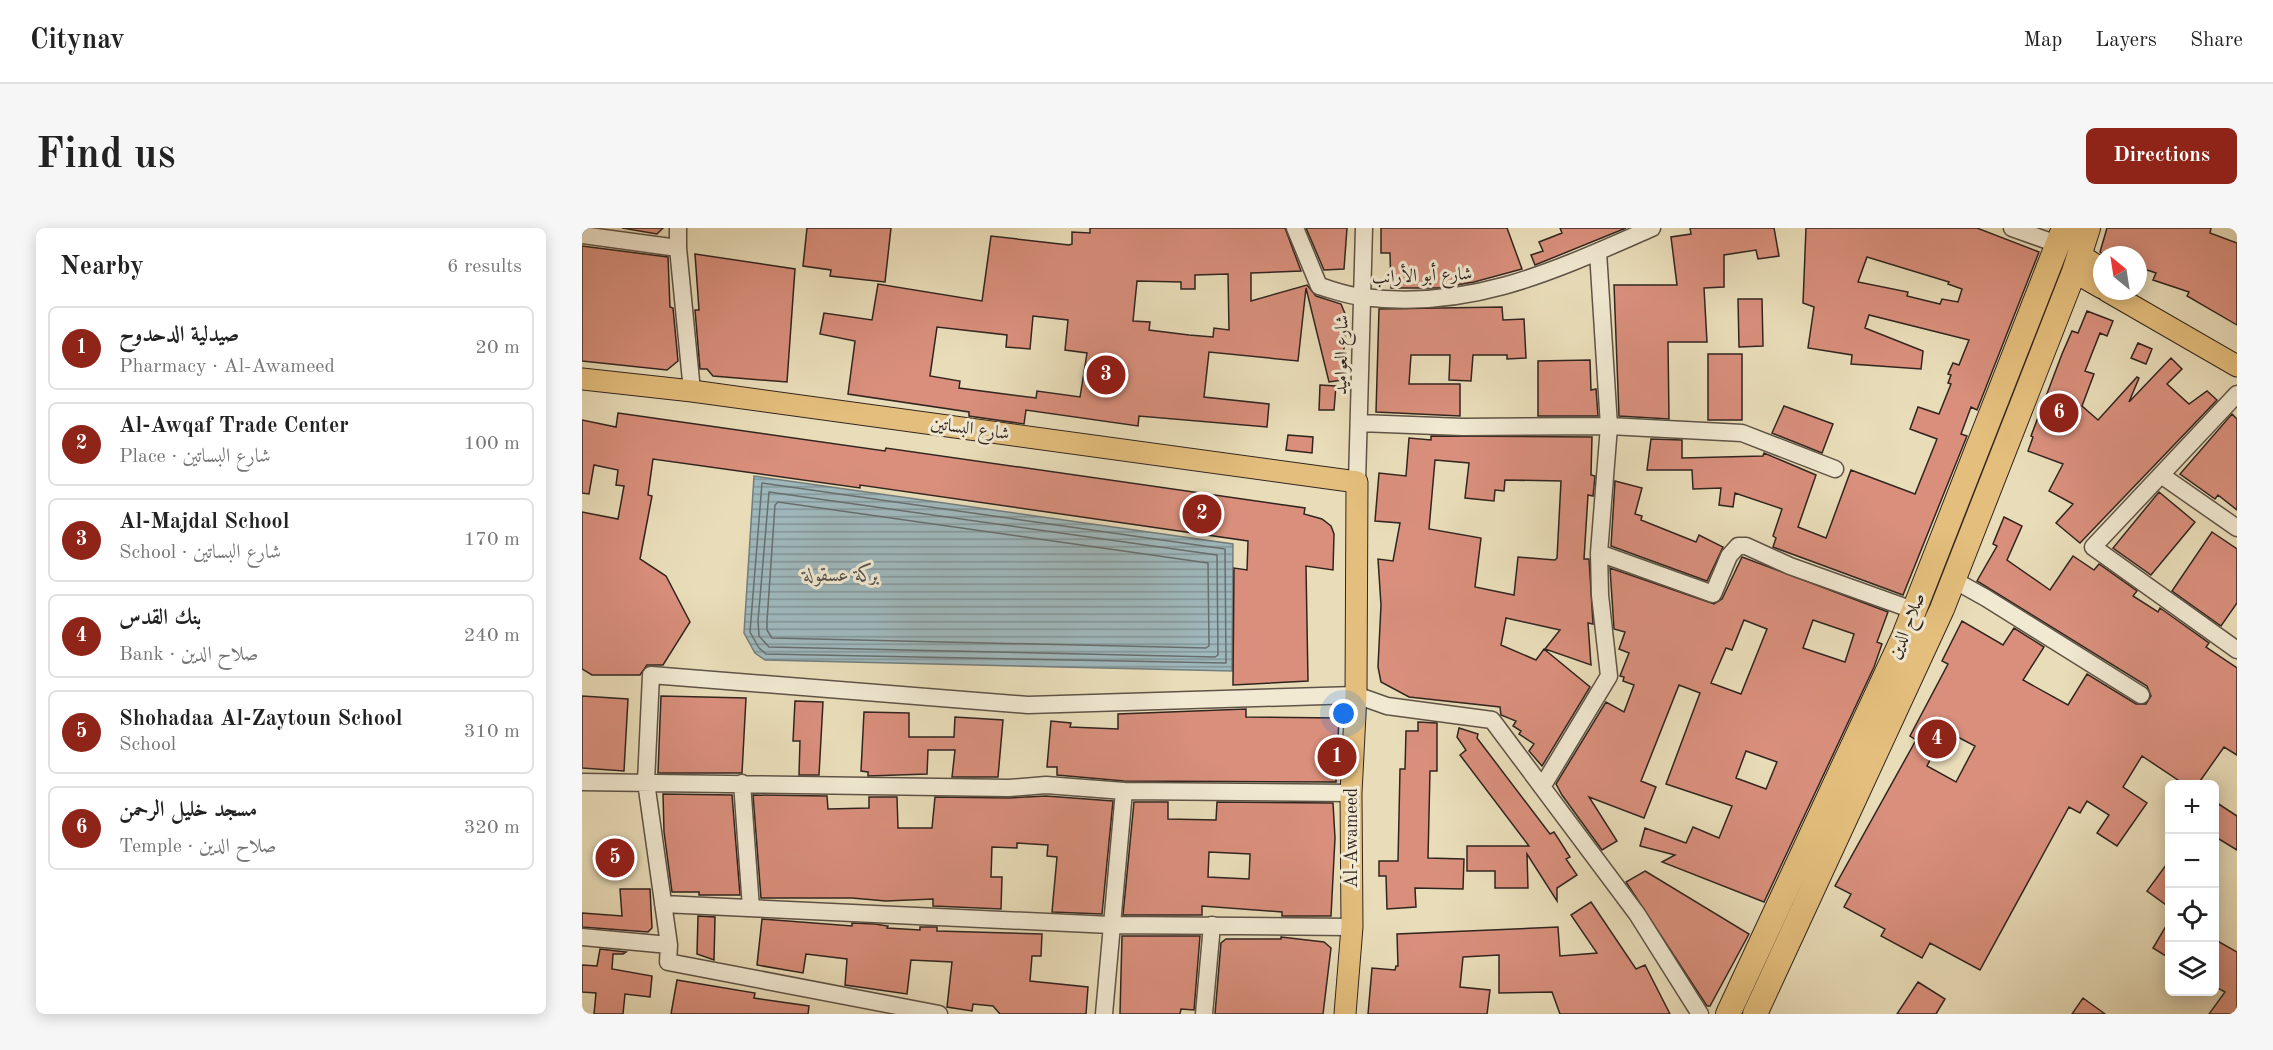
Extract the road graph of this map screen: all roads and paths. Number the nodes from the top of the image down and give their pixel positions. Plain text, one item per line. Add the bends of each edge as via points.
1 (678, 228) edge
2 (1295, 228) edge
3 (1364, 228) edge
4 (1652, 228) edge
5 (2012, 228) edge
6 (2088, 228) edge
7 (582, 235) edge
8 (2061, 236) edge
9 (678, 248) junction
10 (1598, 252) junction
11 (2077, 263) junction
12 (2093, 267) edge
13 (2093, 279) edge
14 (1362, 297) junction
15 (2147, 297) edge
16 (2123, 300) edge
17 (2237, 350) edge
18 (2237, 366) edge
19 (582, 379) edge
20 (692, 391) junction
21 (2237, 394) edge
22 (1360, 423) junction
23 (1609, 426) junction
24 (1835, 469) dead end
25 (2161, 475) junction
26 (1357, 482) junction
27 (2237, 528) edge
28 (1599, 553) junction
29 (1952, 579) junction
30 (1913, 610) junction
31 (2237, 650) edge
32 (1356, 695) junction
33 (2141, 695) dead end
34 (582, 782) edge
35 (646, 782) junction
36 (742, 783) junction
37 (1542, 787) junction
38 (1124, 791) junction
39 (1351, 793) junction
40 (663, 904) junction
41 (751, 908) junction
42 (1111, 925) junction
43 (1212, 925) junction
44 (1352, 927) junction
45 (582, 937) edge
46 (669, 945) junction
47 (939, 1014) edge
48 (1104, 1014) edge
49 (1204, 1014) edge
50 (1345, 1014) edge
51 (1700, 1014) edge
52 (1728, 1014) edge
53 (1755, 1014) edge

1 - 9 street
2 - 14 street, شارع أبو الأرانب via 1319,286
3 - 14 street, شارع العواميد
4 - 10 street, شارع أبو الأرانب
5 - 8 street
6 - 11 highway, صلاح الدين
7 - 9 street
8 - 30 highway, صلاح الدين
9 - 20 street
10 - 14 street, شارع أبو الأرانب via 1534,278 1470,296
10 - 23 street
11 - 12 main road
11 - 13 main road
11 - 29 highway, صلاح الدين
14 - 22 street, شارع العواميد
15 - 17 main road
16 - 18 main road
19 - 20 main road, شارع البساتين
20 - 26 main road, شارع البساتين
21 - 25 street
22 - 23 street via 1463,428
22 - 26 street, شارع العواميد
23 - 24 street via 1742,433
23 - 28 street
25 - 27 street
25 - 31 street via 2093,547
26 - 32 main road, Al-Awameed
28 - 30 street via 1713,594 1733,550 1746,546
28 - 37 street via 1609,676
29 - 33 street
29 - 53 highway, صلاح الدين via 1933,630
30 - 52 highway, صلاح الدين via 1846,765
32 - 35 street via 1028,705 651,675
32 - 37 street via 1387,706 1492,720
32 - 39 main road, Al-Awameed
34 - 35 street
35 - 36 street
35 - 40 street
36 - 38 street via 1010,788 1046,785
36 - 41 street
37 - 51 street via 1636,914
38 - 39 street
38 - 42 street
39 - 44 main road, Al-Awameed
40 - 41 street
40 - 46 street
41 - 42 street
42 - 43 street
42 - 48 street
43 - 44 street
43 - 49 street
44 - 50 main road, Al-Awameed
45 - 46 street
46 - 47 street via 668,962

